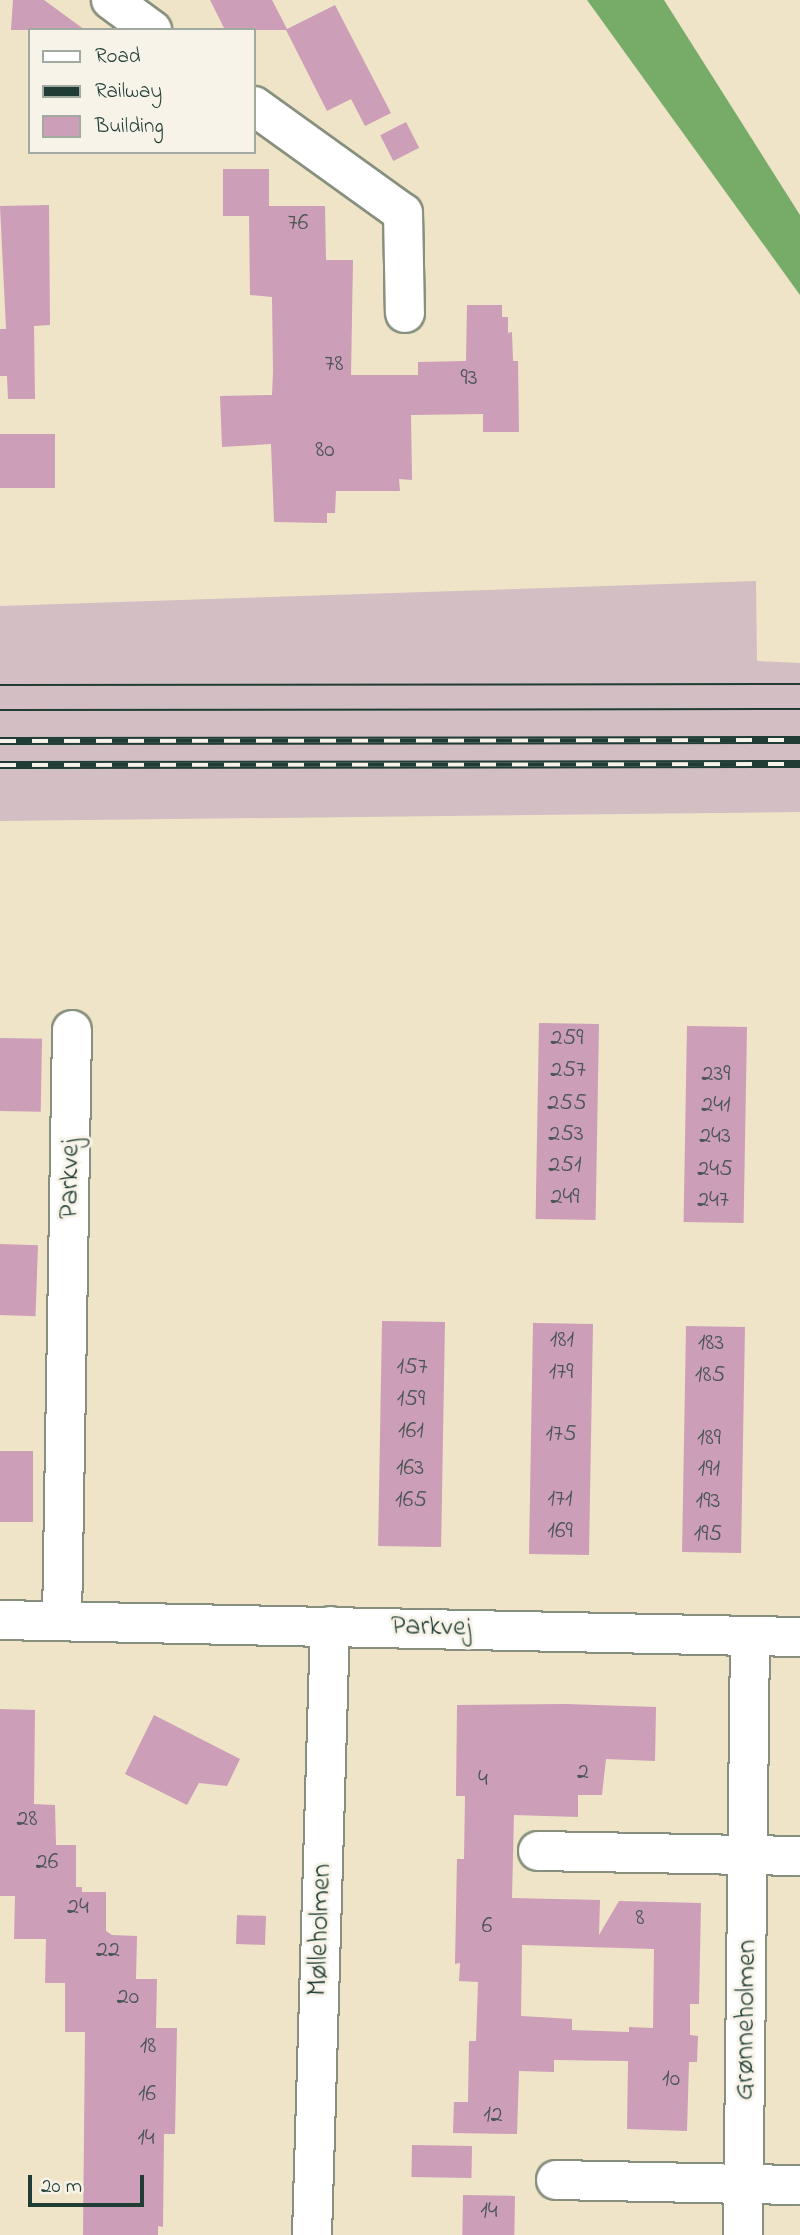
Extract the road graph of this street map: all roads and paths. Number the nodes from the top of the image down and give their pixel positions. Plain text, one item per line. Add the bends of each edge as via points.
1 (111, 0) edge
2 (149, 28) edge
3 (256, 107) edge
4 (405, 313) dead end
5 (72, 1030) dead end
6 (0, 1620) edge
7 (62, 1621) junction
8 (330, 1626) junction
9 (750, 1636) junction
10 (800, 1637) edge
11 (538, 1851) dead end
12 (750, 1855) junction
13 (800, 1856) edge
14 (556, 2180) dead end
15 (744, 2185) junction
16 (800, 2185) edge
17 (312, 2235) edge
18 (743, 2235) edge

1 - 2 street
3 - 4 street via 402,213
5 - 7 street, Parkvej
6 - 7 street, Parkvej
7 - 8 street, Parkvej
8 - 9 street, Parkvej
8 - 17 street, Mølleholmen
9 - 10 street, Parkvej
9 - 12 street, Grønneholmen
11 - 12 street
12 - 13 street
12 - 15 street, Grønneholmen
14 - 15 street
15 - 16 street
15 - 18 street, Grønneholmen

